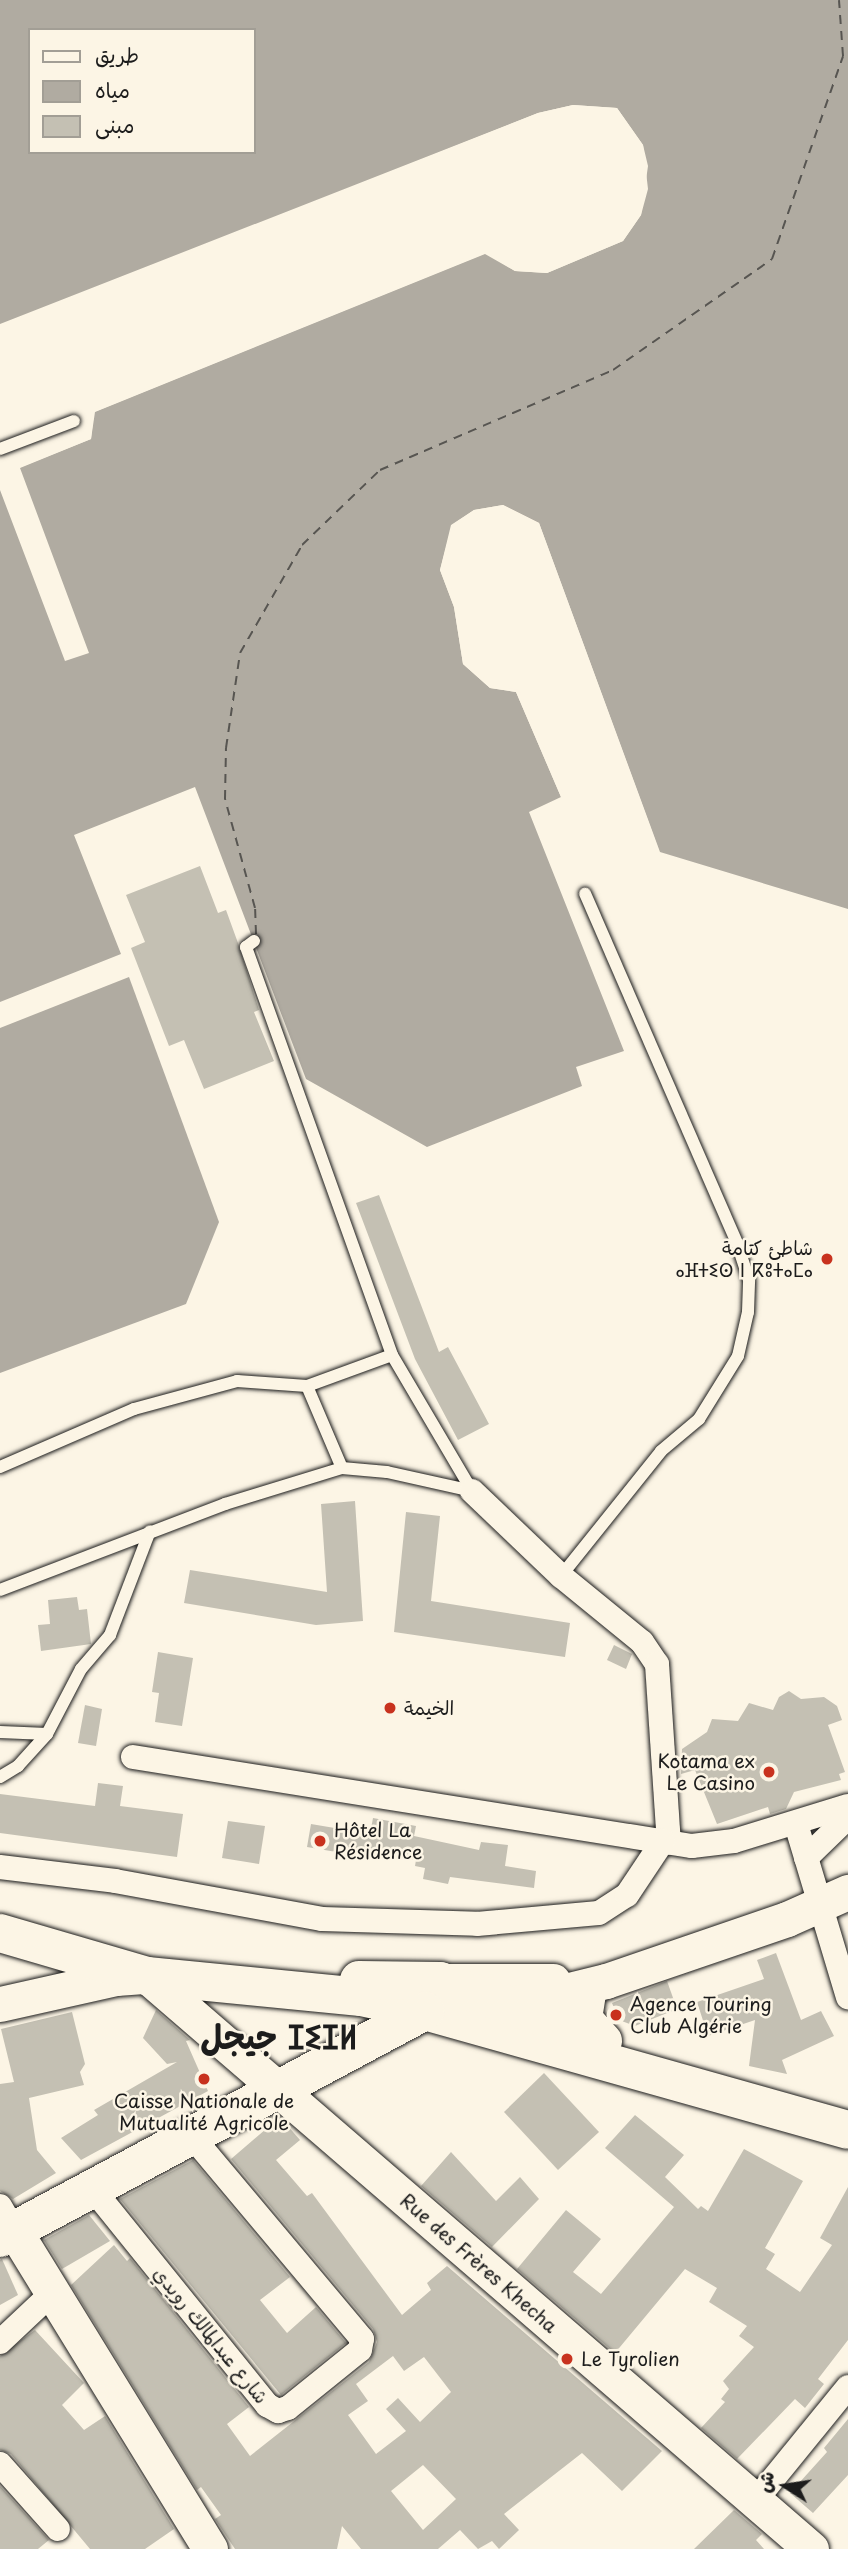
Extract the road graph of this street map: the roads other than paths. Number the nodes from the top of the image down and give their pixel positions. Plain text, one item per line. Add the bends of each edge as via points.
1 (74, 421) dead end
2 (0, 449) edge
3 (585, 894) dead end
4 (254, 941) dead end
5 (392, 1355) junction
6 (307, 1386) junction
7 (0, 1467) edge
8 (342, 1468) junction
9 (472, 1491) junction
10 (150, 1531) junction
11 (561, 1576) junction
12 (0, 1590) edge
13 (0, 1732) edge
14 (47, 1734) junction
15 (133, 1756) dead end
16 (0, 1777) edge
17 (848, 1806) edge
18 (848, 1817) edge
19 (796, 1824) junction
20 (666, 1842) junction
21 (806, 1858) junction
22 (0, 1867) edge
23 (834, 1897) edge
24 (0, 1933) edge
25 (146, 1964) junction
26 (95, 1965) junction
27 (606, 1980) junction
28 (848, 1997) edge
29 (11, 2001) edge
30 (508, 2005) junction
31 (421, 2010) junction
32 (604, 2040) junction
33 (277, 2088) junction
34 (848, 2106) edge
35 (848, 2130) edge
36 (191, 2135) junction
37 (92, 2188) junction
38 (5, 2225) edge
39 (53, 2292) junction
40 (0, 2342) edge
41 (848, 2387) edge
42 (0, 2464) edge
43 (755, 2501) junction
44 (58, 2529) dead end
45 (210, 2549) edge
46 (811, 2549) edge

1 - 2 lane
3 - 11 lane via 737,1243 749,1280 748,1312 738,1356 699,1419 653,1460
4 - 5 lane via 246,947
5 - 6 lane
5 - 9 lane
6 - 7 lane via 237,1381 134,1409
6 - 8 lane
8 - 9 lane via 387,1472
8 - 10 lane
9 - 11 street
10 - 12 lane
10 - 14 lane via 110,1636 81,1669
11 - 20 street via 642,1642 657,1664
13 - 14 lane
14 - 16 lane via 18,1766
15 - 20 street
17 - 19 street
18 - 21 street
19 - 20 street via 713,1846
19 - 21 street
20 - 22 street via 627,1895 599,1913 477,1924 322,1919 116,1881
21 - 23 street
23 - 27 main road via 787,1919
23 - 28 street
24 - 25 main road
24 - 26 main road
25 - 26 main road
25 - 29 main road via 116,1978
25 - 31 main road via 358,1980
25 - 33 main road, Rue des Frères Khecha
26 - 29 main road
27 - 30 main road
27 - 31 main road
27 - 32 main road via 587,1994 583,2009 587,2025
30 - 31 main road
30 - 32 main road
31 - 33 main road
31 - 35 main road
32 - 34 main road
33 - 36 main road
33 - 43 main road, Rue des Frères Khecha
36 - 37 main road
36 - 37 street, شارع عبدالمالك رويدي via 362,2339 360,2350 288,2409 278,2411 267,2405
37 - 38 main road
38 - 39 main road
39 - 40 street
39 - 45 main road
41 - 43 street
42 - 44 street
43 - 46 main road, Rue des Frères Khecha

